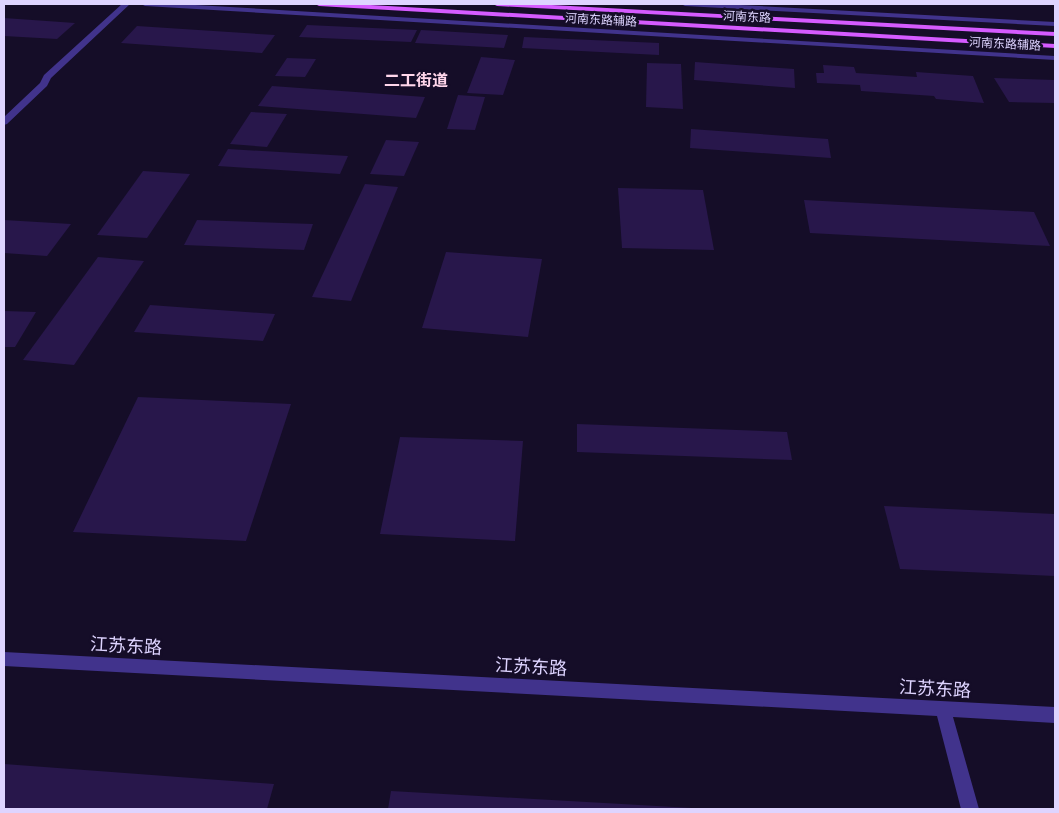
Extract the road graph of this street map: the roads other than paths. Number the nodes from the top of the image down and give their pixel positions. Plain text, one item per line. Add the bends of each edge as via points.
1 (126, 4) edge
2 (145, 4) edge
3 (319, 4) edge
4 (497, 4) edge
5 (684, 4) edge
6 (1055, 24) edge
7 (1055, 34) edge
8 (1055, 46) edge
9 (1055, 58) edge
10 (4, 122) edge
11 (4, 659) edge
12 (943, 709) junction
13 (1055, 714) edge
14 (970, 809) edge

1 - 10 street
2 - 9 street, 河南东路辅路
3 - 8 main road, 河南东路
4 - 7 main road, 河南东路
5 - 6 street, 河南东路辅路
11 - 12 street, 江苏东路
12 - 13 street, 江苏东路
12 - 14 street

